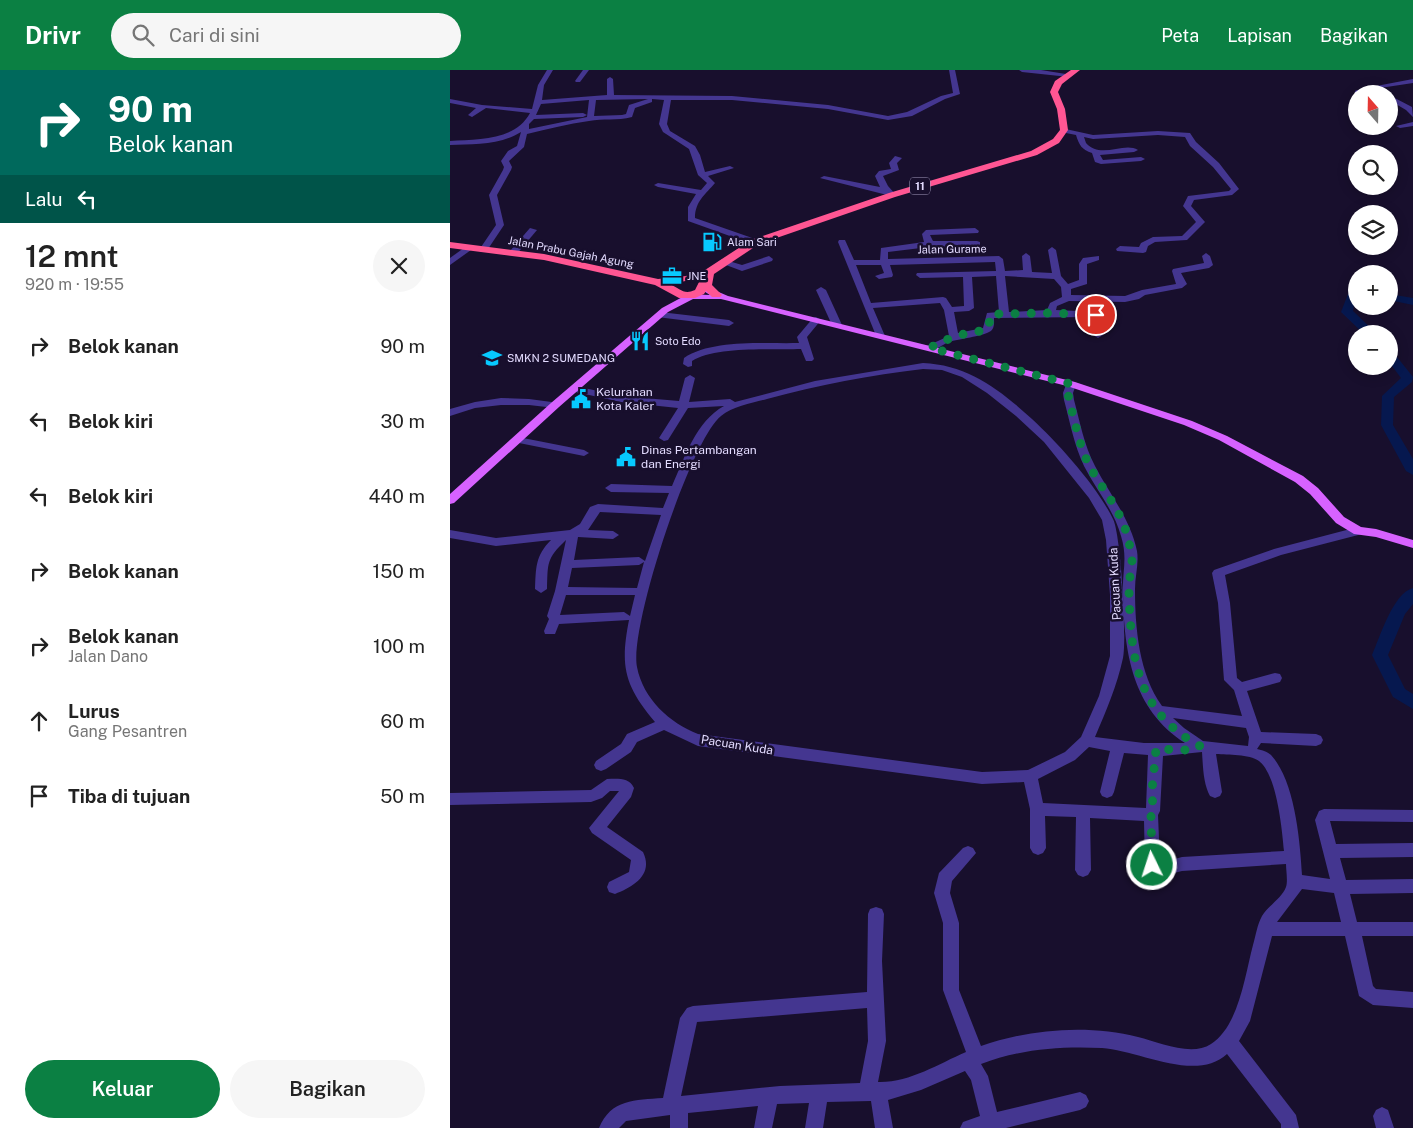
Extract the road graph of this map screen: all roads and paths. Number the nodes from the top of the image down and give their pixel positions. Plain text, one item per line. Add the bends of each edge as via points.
1 (550, 70) edge
2 (586, 70) edge
3 (952, 70) edge
4 (1022, 70) edge
5 (1073, 73) edge
6 (610, 79) dead end
7 (1413, 81) edge
8 (578, 82) dead end
9 (1391, 85) edge
10 (611, 97) junction
11 (593, 98) junction
12 (668, 98) junction
13 (654, 100) dead end
14 (450, 101) edge
15 (538, 102) junction
16 (1398, 102) edge
17 (483, 107) junction
18 (533, 114) junction
19 (1413, 115) edge
20 (472, 116) dead end
21 (591, 116) junction
22 (1413, 124) edge
23 (1400, 126) dead end
24 (525, 128) junction
25 (1064, 130) junction
26 (1080, 135) junction
27 (450, 143) edge
28 (1134, 150) dead end
29 (1096, 153) junction
30 (898, 158) dead end
31 (1140, 161) dead end
32 (730, 168) dead end
33 (702, 175) junction
34 (824, 178) dead end
35 (658, 185) dead end
36 (704, 192) junction
37 (890, 193) junction
38 (533, 230) dead end
39 (755, 242) junction
40 (842, 242) dead end
41 (929, 244) junction
42 (977, 244) junction
43 (450, 245) edge
44 (468, 248) junction
45 (1120, 249) dead end
46 (483, 250) junction
47 (1052, 250) dead end
48 (513, 253) junction
49 (1026, 256) dead end
50 (1206, 256) dead end
51 (1096, 258) dead end
52 (769, 259) dead end
53 (979, 259) junction
54 (884, 261) junction
55 (450, 262) edge
56 (722, 262) junction
57 (850, 263) junction
58 (1000, 273) junction
59 (1028, 273) junction
60 (967, 274) junction
61 (705, 275) junction
62 (920, 275) dead end
63 (879, 276) dead end
64 (1057, 276) junction
65 (663, 283) junction
66 (687, 284) junction
67 (1066, 287) junction
68 (701, 288) junction
69 (821, 290) dead end
70 (691, 296) junction
71 (717, 297) junction
72 (1067, 298) junction
73 (669, 304) junction
74 (867, 306) junction
75 (949, 310) junction
76 (1004, 313) junction
77 (1051, 313) junction
78 (816, 320) junction
79 (729, 323) dead end
80 (837, 325) junction
81 (1098, 335) dead end
82 (880, 336) junction
83 (954, 337) junction
84 (803, 346) junction
85 (936, 350) junction
86 (809, 359) dead end
87 (688, 364) dead end
88 (690, 378) dead end
89 (1071, 384) junction
90 (576, 389) junction
91 (555, 405) junction
92 (684, 405) junction
93 (450, 407) edge
94 (465, 407) junction
95 (450, 413) edge
96 (664, 438) dead end
97 (518, 440) junction
98 (584, 454) dead end
99 (674, 490) junction
100 (450, 500) edge
101 (596, 509) junction
102 (667, 512) junction
103 (1358, 531) junction
104 (450, 534) edge
105 (569, 534) junction
106 (613, 535) dead end
107 (1413, 544) edge
108 (639, 561) dead end
109 (567, 564) junction
110 (541, 590) dead end
111 (633, 590) dead end
112 (561, 591) junction
113 (624, 617) dead end
114 (1275, 678) dead end
115 (1240, 688) junction
116 (1157, 711) junction
117 (665, 723) junction
118 (1251, 723) junction
119 (1256, 737) junction
120 (1316, 740) dead end
121 (1086, 741) junction
122 (1118, 746) junction
123 (1205, 747) junction
124 (1156, 749) junction
125 (1250, 753) junction
126 (601, 765) dead end
127 (1030, 776) junction
128 (1108, 792) dead end
129 (1216, 792) dead end
130 (450, 798) edge
131 (1037, 810) junction
132 (1083, 812) junction
133 (1151, 815) junction
134 (1413, 816) edge
135 (1038, 848) dead end
136 (1413, 850) edge
137 (1332, 851) junction
138 (968, 853) dead end
139 (1292, 857) junction
140 (1083, 870) dead end
141 (1295, 881) junction
142 (1413, 886) edge
143 (616, 887) dead end
144 (1340, 887) junction
145 (876, 914) dead end
146 (1265, 929) junction
147 (1413, 929) edge
148 (1352, 930) junction
149 (876, 999) junction
150 (1413, 1000) edge
151 (1228, 1042) junction
152 (972, 1058) junction
153 (872, 1091) junction
154 (819, 1094) junction
155 (769, 1097) junction
156 (1080, 1101) dead end
157 (675, 1106) junction
158 (991, 1125) edge
159 (608, 1128) edge
160 (679, 1128) edge
161 (763, 1128) edge
162 (814, 1128) edge
163 (884, 1128) edge
164 (969, 1128) edge
165 (1290, 1128) edge

1 - 15 street via 541,85
2 - 8 street
3 - 12 street via 957,94 909,114 888,118 828,107 732,98
4 - 5 street
5 - 25 highway via 1058,83 1054,92
6 - 10 street
7 - 9 street
10 - 11 street
10 - 12 street
11 - 15 street
11 - 21 street
12 - 33 street via 663,124 667,132 692,148
13 - 21 street via 632,107 629,115 621,118 605,120
14 - 17 street
15 - 18 street
16 - 19 street via 1409,108
17 - 18 street
17 - 20 street
18 - 21 street
18 - 24 street
21 - 24 street via 565,125
22 - 23 street
24 - 27 street via 500,138
24 - 46 street via 519,148 505,161 508,167 505,177 494,190 493,200 500,225
25 - 26 street
25 - 37 highway, 11 via 1056,141 1034,153
26 - 29 street via 1084,146
26 - 45 street via 1158,132 1187,135 1235,189 1191,198 1187,206 1201,222 1184,238 1153,240 1144,245 1143,250
28 - 29 street
29 - 31 street via 1101,162
30 - 37 street via 893,162 894,170 879,176
32 - 33 street
33 - 36 street via 711,183
34 - 37 street
35 - 36 street
36 - 39 street via 690,208 691,219
37 - 39 highway, 11
38 - 48 street
39 - 56 highway, 11
40 - 57 street
41 - 42 street
41 - 42 street via 926,234 929,232 974,228
41 - 54 street via 884,250
42 - 53 street
43 - 44 highway, Jalan Prabu Gajah Agung
44 - 46 highway, Jalan Prabu Gajah Agung
44 - 55 street
46 - 48 highway, Jalan Prabu Gajah Agung
47 - 64 street
48 - 65 highway, Jalan Prabu Gajah Agung
49 - 59 street
50 - 72 street via 1209,265 1176,271 1181,285 1125,299
51 - 67 street via 1083,264 1084,282
52 - 56 street via 742,268
53 - 54 street, Jalan Gurame
53 - 58 street, Jalan Gurame via 999,259
54 - 57 street, Jalan Gurame
54 - 63 street via 889,275
56 - 61 highway, 11
57 - 74 street
58 - 59 street
58 - 60 street
58 - 76 street
59 - 64 street
60 - 62 street
60 - 75 street via 969,308
61 - 65 highway
61 - 66 highway, 11
61 - 68 highway, 11
61 - 71 highway via 707,286
64 - 67 street
65 - 66 highway, Jalan Prabu Gajah Agung
65 - 73 highway
66 - 68 highway, Jalan Prabu Gajah Agung
66 - 73 highway, 11 via 680,286
67 - 72 street
68 - 70 highway, 11 via 698,294
68 - 71 main road
69 - 80 street
70 - 71 main road
70 - 73 highway via 679,295
71 - 73 main road
71 - 78 main road
72 - 77 street via 1053,305
73 - 79 street
73 - 90 main road
74 - 75 street via 944,300
74 - 82 street
75 - 83 street
76 - 77 street
76 - 83 street via 990,315 986,330
77 - 81 street via 1094,314
78 - 80 main road
78 - 84 street via 802,337
80 - 82 main road
82 - 85 main road
83 - 85 street via 940,342
84 - 86 street
84 - 87 street via 723,350 691,356
85 - 89 main road
85 - 92 street via 938,360 933,362 907,362 720,404
88 - 92 street
89 - 103 main road via 1223,438 1298,479 1314,491 1340,520
89 - 116 street via 1069,400 1088,462 1112,501 1126,533 1132,558 1129,588 1132,646 1137,671
90 - 91 main road
90 - 92 street via 623,401
91 - 94 street via 515,401
91 - 97 main road
92 - 96 street
93 - 94 street
94 - 95 street
97 - 98 street
97 - 100 main road
99 - 101 street via 614,484
99 - 102 street, Pacuan Kuda
99 - 121 street, Pacuan Kuda via 706,427 717,414 737,404 911,366 943,367 966,375 1039,430 1094,496 1108,520 1117,602 1117,656 1106,696
101 - 102 street
101 - 105 street via 584,527
102 - 117 street, Pacuan Kuda via 642,589 630,647 630,666 635,682
103 - 107 main road
103 - 115 street via 1220,571 1218,579 1224,603 1230,680
104 - 105 street via 496,542
105 - 106 street
105 - 109 street
105 - 110 street via 546,552
108 - 109 street
109 - 112 street
111 - 112 street
112 - 113 street via 552,625
114 - 115 street
115 - 118 street
116 - 118 street
116 - 123 street via 1173,728
117 - 126 street via 632,738 626,748
117 - 127 street, Pacuan Kuda via 698,740 753,748 982,778
118 - 119 street
119 - 120 street
119 - 125 street
121 - 122 street
121 - 127 street, Pacuan Kuda via 1070,756
122 - 124 street
122 - 128 street
123 - 124 street
123 - 125 street
123 - 129 street
124 - 133 street
125 - 139 street via 1264,758 1277,780
127 - 131 street
130 - 143 street via 591,796 607,786 625,786 626,793 597,828 638,857 639,867 632,881
131 - 132 street
131 - 135 street
132 - 133 street
132 - 140 street
133 - 139 street via 1153,867 1158,870 1182,864
134 - 137 street via 1324,815 1322,820
136 - 137 street
137 - 144 street
138 - 152 street via 945,878 942,893 951,923 951,990
139 - 141 street
141 - 144 street
141 - 146 street via 1290,896
142 - 144 street
144 - 148 street
145 - 149 street
146 - 148 street
146 - 151 street via 1241,1021
147 - 148 street
148 - 150 street via 1367,993 1373,997
149 - 153 street via 877,1041
149 - 157 street via 693,1014 689,1018
151 - 152 street via 1202,1057 1192,1058 1128,1043 1078,1039 1028,1042
151 - 165 street via 1290,1121
152 - 153 street via 902,1088
152 - 158 street
153 - 154 street
153 - 163 street
154 - 155 street
154 - 162 street
155 - 157 street
155 - 161 street
156 - 158 street
157 - 159 street via 624,1112 615,1117
157 - 160 street
158 - 164 street

